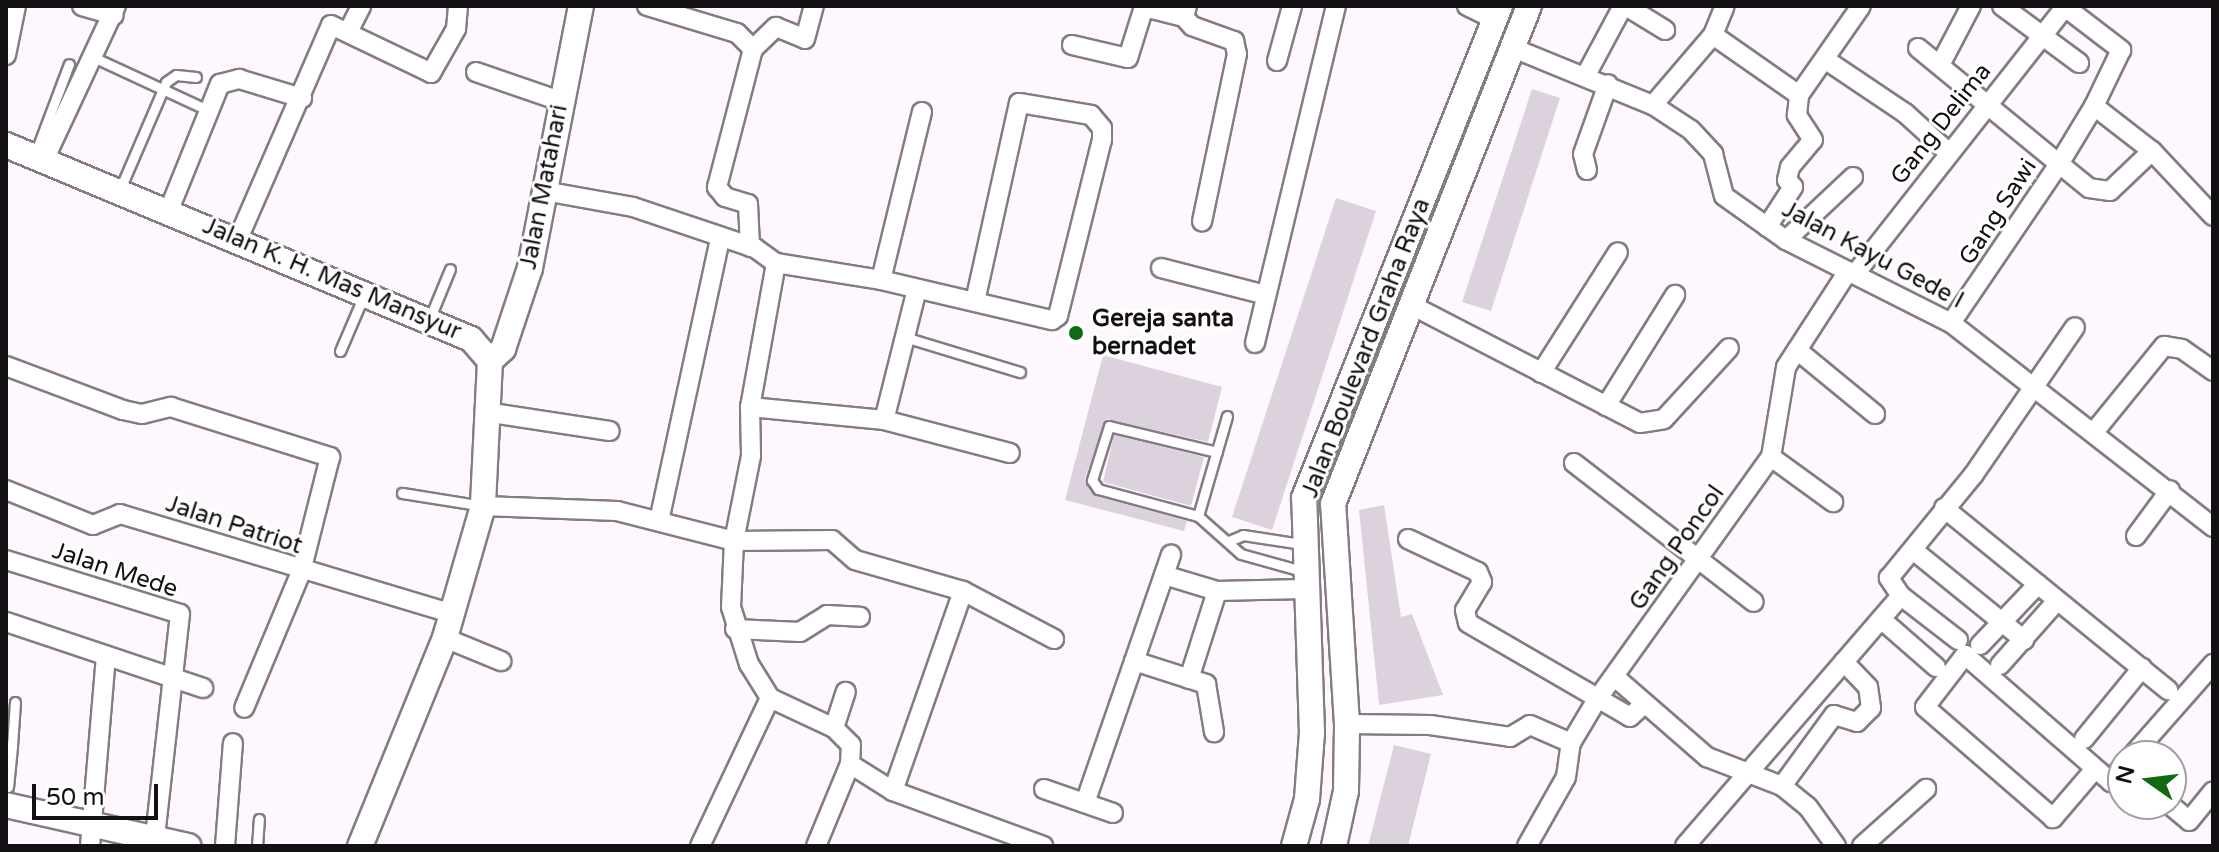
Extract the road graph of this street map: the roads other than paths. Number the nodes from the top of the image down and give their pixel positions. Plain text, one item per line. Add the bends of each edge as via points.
1 (16, 6) edge
2 (82, 6) edge
3 (361, 6) edge
4 (458, 6) edge
5 (581, 6) edge
6 (647, 6) edge
7 (814, 6) edge
8 (1292, 6) edge
9 (1336, 6) edge
10 (1467, 6) edge
11 (1529, 6) edge
12 (1624, 6) edge
13 (1725, 6) edge
14 (1861, 6) edge
15 (1971, 6) edge
16 (2002, 6) edge
17 (1141, 7) edge
18 (2066, 7) edge
19 (115, 11) edge
20 (1185, 12) edge
21 (1498, 13) edge
22 (1665, 30) dead end
23 (348, 32) junction
24 (2043, 33) junction
25 (1713, 35) junction
26 (1072, 45) dead end
27 (1513, 48) junction
28 (1918, 48) dead end
29 (753, 49) junction
30 (6, 55) edge
31 (93, 57) junction
32 (1826, 60) junction
33 (1277, 61) dead end
34 (2079, 63) dead end
35 (69, 64) dead end
36 (1940, 65) junction
37 (476, 72) dead end
38 (1586, 75) junction
39 (196, 77) dead end
40 (1608, 84) junction
41 (162, 91) junction
42 (1799, 95) junction
43 (302, 98) junction
44 (560, 101) junction
45 (1989, 104) junction
46 (1653, 105) junction
47 (2094, 106) junction
48 (210, 111) junction
49 (922, 112) dead end
50 (6, 145) edge
51 (2152, 151) junction
52 (1949, 153) junction
53 (40, 156) junction
54 (2059, 164) junction
55 (1587, 170) dead end
56 (1853, 177) dead end
57 (120, 189) junction
58 (544, 191) junction
59 (169, 210) junction
60 (2213, 216) edge
61 (1202, 221) dead end
62 (1767, 227) junction
63 (720, 238) junction
64 (238, 239) junction
65 (1786, 240) junction
66 (750, 247) junction
67 (1618, 252) dead end
68 (776, 263) junction
69 (1161, 268) dead end
70 (450, 269) dead end
71 (1852, 272) junction
72 (881, 280) junction
73 (917, 289) junction
74 (365, 292) junction
75 (1266, 295) junction
76 (1675, 295) dead end
77 (975, 301) junction
78 (1415, 307) junction
79 (429, 320) junction
80 (1951, 323) junction
81 (2075, 327) dead end
82 (908, 338) junction
83 (1255, 343) dead end
84 (1729, 348) dead end
85 (1797, 350) junction
86 (340, 351) dead end
87 (490, 361) junction
88 (6, 366) edge
89 (2213, 371) edge
90 (1020, 372) dead end
91 (1541, 373) junction
92 (2037, 388) junction
93 (1606, 406) junction
94 (750, 407) junction
95 (492, 413) junction
96 (1875, 414) dead end
97 (1227, 416) dead end
98 (884, 420) junction
99 (610, 431) dead end
100 (2094, 432) junction
101 (1217, 452) junction
102 (1010, 453) dead end
103 (1771, 457) junction
104 (1574, 463) dead end
105 (6, 490) edge
106 (2170, 490) junction
107 (402, 493) dead end
108 (1304, 498) junction
109 (1833, 502) dead end
110 (1333, 504) junction
111 (483, 506) junction
112 (1944, 508) junction
113 (1198, 516) junction
114 (659, 521) junction
115 (2213, 527) edge
116 (1243, 535) junction
117 (2136, 536) dead end
118 (1408, 539) dead end
119 (734, 541) junction
120 (1229, 541) junction
121 (1302, 544) junction
122 (1913, 550) junction
123 (1171, 554) dead end
124 (1241, 554) junction
125 (6, 560) edge
126 (1698, 560) junction
127 (301, 572) junction
128 (1164, 575) junction
129 (1303, 580) junction
130 (2038, 584) junction
131 (963, 591) junction
132 (1217, 591) junction
133 (1901, 596) junction
134 (1754, 602) dead end
135 (2056, 602) junction
136 (453, 614) junction
137 (860, 617) dead end
138 (1881, 619) junction
139 (2001, 621) junction
140 (6, 622) edge
141 (735, 629) junction
142 (445, 638) junction
143 (1054, 639) dead end
144 (1958, 640) dead end
145 (2024, 640) junction
146 (1980, 645) dead end
147 (106, 656) junction
148 (501, 661) dead end
149 (1134, 661) junction
150 (1844, 662) junction
151 (2213, 664) edge
152 (2000, 665) dead end
153 (1936, 667) dead end
154 (2142, 668) junction
155 (169, 676) junction
156 (1616, 678) junction
157 (1189, 679) junction
158 (203, 688) dead end
159 (2168, 690) dead end
160 (846, 692) dead end
161 (770, 698) junction
162 (1596, 701) junction
163 (15, 702) dead end
164 (1643, 705) junction
165 (244, 708) dead end
166 (1347, 724) junction
167 (834, 728) junction
168 (1214, 732) dead end
169 (2084, 739) dead end
170 (2146, 740) edge
171 (233, 743) dead end
172 (1571, 743) junction
173 (9, 746) edge
174 (850, 764) junction
175 (2095, 769) junction
176 (1744, 775) junction
177 (2107, 779) edge
178 (1782, 786) junction
179 (1044, 789) dead end
180 (1926, 789) dead end
181 (893, 791) junction
182 (2213, 791) edge
183 (7, 796) edge
184 (1085, 803) junction
185 (1113, 813) dead end
186 (259, 819) dead end
187 (2187, 819) edge
188 (91, 834) edge
189 (155, 836) junction
190 (1037, 845) edge
191 (188, 846) edge
192 (225, 846) edge
193 (257, 846) edge
194 (360, 846) edge
195 (700, 846) edge
196 (816, 846) edge
197 (1294, 846) edge
198 (1334, 846) edge
199 (1527, 846) edge
200 (1685, 846) edge
201 (1836, 846) edge
202 (1862, 846) edge

1 - 30 street
2 - 19 street
3 - 23 street
4 - 23 street via 456,29 431,73
5 - 44 main road, Jalan Matahari
6 - 29 street via 737,33
7 - 29 street via 805,39 776,27
8 - 33 street
9 - 75 street
10 - 21 street
11 - 27 main road, Jalan Boulevard Graha Raya
12 - 22 street
12 - 38 street
13 - 25 street
14 - 32 street
15 - 36 street
16 - 24 street
17 - 20 street
17 - 26 street via 1128,58
18 - 24 street, Gang Delima
18 - 47 street via 2121,50
19 - 31 street
20 - 61 street via 1234,41 1237,54
21 - 108 main road, Jalan Boulevard Graha Raya
23 - 43 street via 331,25
24 - 34 street
24 - 45 street, Gang Delima
25 - 42 street via 1733,55
25 - 46 street
27 - 38 street, Jalan Kayu Gede I
27 - 78 main road, Jalan Boulevard Graha Raya
28 - 36 street, Gang Sawi
29 - 66 street via 717,187 725,197 748,204
31 - 41 lane
31 - 53 street
32 - 42 street
32 - 52 street via 1905,113
35 - 53 lane
36 - 45 street, Gang Sawi
37 - 44 street
38 - 40 street, Jalan Kayu Gede I
39 - 41 lane via 176,75
40 - 46 street, Jalan Kayu Gede I
40 - 55 street via 1583,154
41 - 48 lane
41 - 57 lane
42 - 62 street via 1797,115 1813,140 1790,167 1787,180 1793,187
43 - 48 street via 239,79 220,84
43 - 64 street
44 - 58 main road, Jalan Matahari
45 - 52 street, Gang Delima
45 - 54 street, Gang Sawi
46 - 62 street, Jalan Kayu Gede I via 1691,130 1713,154 1724,196
47 - 51 street
47 - 54 street
48 - 59 street
49 - 72 street
50 - 53 main road, Jalan K. H. Mas Mansyur
51 - 54 street via 2110,191 2089,188
51 - 60 street
52 - 71 street, Gang Delima
53 - 57 main road, Jalan K. H. Mas Mansyur
54 - 80 street, Gang Sawi
56 - 65 street
57 - 59 main road, Jalan K. H. Mas Mansyur
58 - 63 street via 633,207
58 - 87 main road, Jalan Matahari via 530,268 503,349
59 - 64 main road, Jalan K. H. Mas Mansyur
62 - 65 street, Jalan Kayu Gede I
63 - 66 street
63 - 114 street
64 - 74 main road, Jalan K. H. Mas Mansyur
65 - 71 street, Jalan Kayu Gede I
66 - 68 street
67 - 91 street
68 - 72 street
68 - 94 street
69 - 75 street
70 - 79 lane
71 - 80 street, Jalan Kayu Gede I
71 - 85 street, Gang Poncol
72 - 73 street
73 - 77 street
73 - 82 street
74 - 79 main road, Jalan K. H. Mas Mansyur
74 - 86 lane
75 - 83 street
76 - 93 street
77 - 77 street via 1043,320 1058,316 1102,140 1102,128 1091,115 1019,103
78 - 91 street
78 - 110 main road, Jalan Boulevard Graha Raya
79 - 87 main road, Jalan K. H. Mas Mansyur via 471,339
80 - 92 street, Jalan Kayu Gede I
81 - 92 street
82 - 90 lane
82 - 98 street
84 - 93 street via 1664,419 1640,423
85 - 96 street
85 - 103 street, Gang Poncol via 1776,408
87 - 95 main road
88 - 127 street via 123,410 142,414 171,407 328,455 331,466
89 - 100 street via 2182,349 2164,346
91 - 93 street
92 - 100 street, Jalan Kayu Gede I
92 - 112 street
94 - 98 street
94 - 119 street via 751,456
95 - 99 street
95 - 111 main road
97 - 101 lane
98 - 102 street
100 - 106 street, Jalan Kayu Gede I
101 - 113 lane
101 - 113 lane via 1114,425 1103,431 1092,480 1098,489
103 - 109 street
103 - 126 street, Gang Poncol
104 - 126 street
105 - 127 street, Jalan Patriot via 93,525 120,514
106 - 115 street, Jalan Kayu Gede I
106 - 117 street
107 - 111 lane
108 - 110 main road
108 - 121 main road, Jalan Boulevard Graha Raya
110 - 166 main road, Jalan Boulevard Graha Raya
111 - 114 street via 617,511
111 - 136 main road
112 - 122 street
112 - 130 street
113 - 120 lane
114 - 119 street
116 - 120 lane
116 - 121 lane
116 - 124 lane
118 - 162 street via 1478,572 1482,582 1465,610 1468,623
119 - 131 street via 832,540 855,560
119 - 141 street
120 - 124 lane
121 - 129 main road, Jalan Boulevard Graha Raya
122 - 133 street via 1889,578
122 - 139 street
123 - 128 street
124 - 129 lane
125 - 155 street, Jalan Mede via 180,614
126 - 134 street
126 - 156 street, Gang Poncol
127 - 136 street, Jalan Patriot
127 - 165 street
128 - 132 street
128 - 149 street
129 - 132 street
129 - 197 main road, Jalan Boulevard Graha Raya via 1312,733 1307,799
130 - 135 street
130 - 139 street
131 - 143 street
131 - 181 street
132 - 157 street
133 - 138 street
133 - 144 street
135 - 145 street
135 - 154 street
136 - 142 main road
137 - 141 street via 827,615 800,632
138 - 150 street
138 - 153 street
139 - 145 street
139 - 146 street
140 - 147 street
141 - 161 street
142 - 148 street
142 - 194 main road
145 - 152 street
147 - 155 street
147 - 188 street
149 - 157 street
149 - 184 street
150 - 176 street
150 - 178 street via 1868,687 1871,708 1857,722 1834,715
151 - 170 street
154 - 159 street
154 - 169 street
155 - 158 street
155 - 189 street, Jalan Mede
156 - 162 street, Gang Poncol
156 - 164 street
157 - 168 street via 1206,684
160 - 167 street
161 - 167 street
161 - 195 street
162 - 164 street via 1630,717
162 - 172 street, Gang Poncol
163 - 173 lane
164 - 176 street via 1707,757
166 - 172 street via 1430,725 1510,737 1530,725
166 - 198 main road, Jalan Boulevard Graha Raya via 1346,791
167 - 174 street via 851,745
171 - 192 street
172 - 199 street, Gang Poncol via 1566,777
173 - 183 lane
174 - 181 street
174 - 196 street
175 - 175 street via 1965,655 1925,707 2053,818
175 - 177 street
176 - 178 street
176 - 200 street
178 - 201 street via 1808,807
179 - 184 street
180 - 202 street
181 - 190 street
182 - 187 street
183 - 188 main road
184 - 185 street
186 - 193 lane
188 - 189 main road
189 - 191 main road

